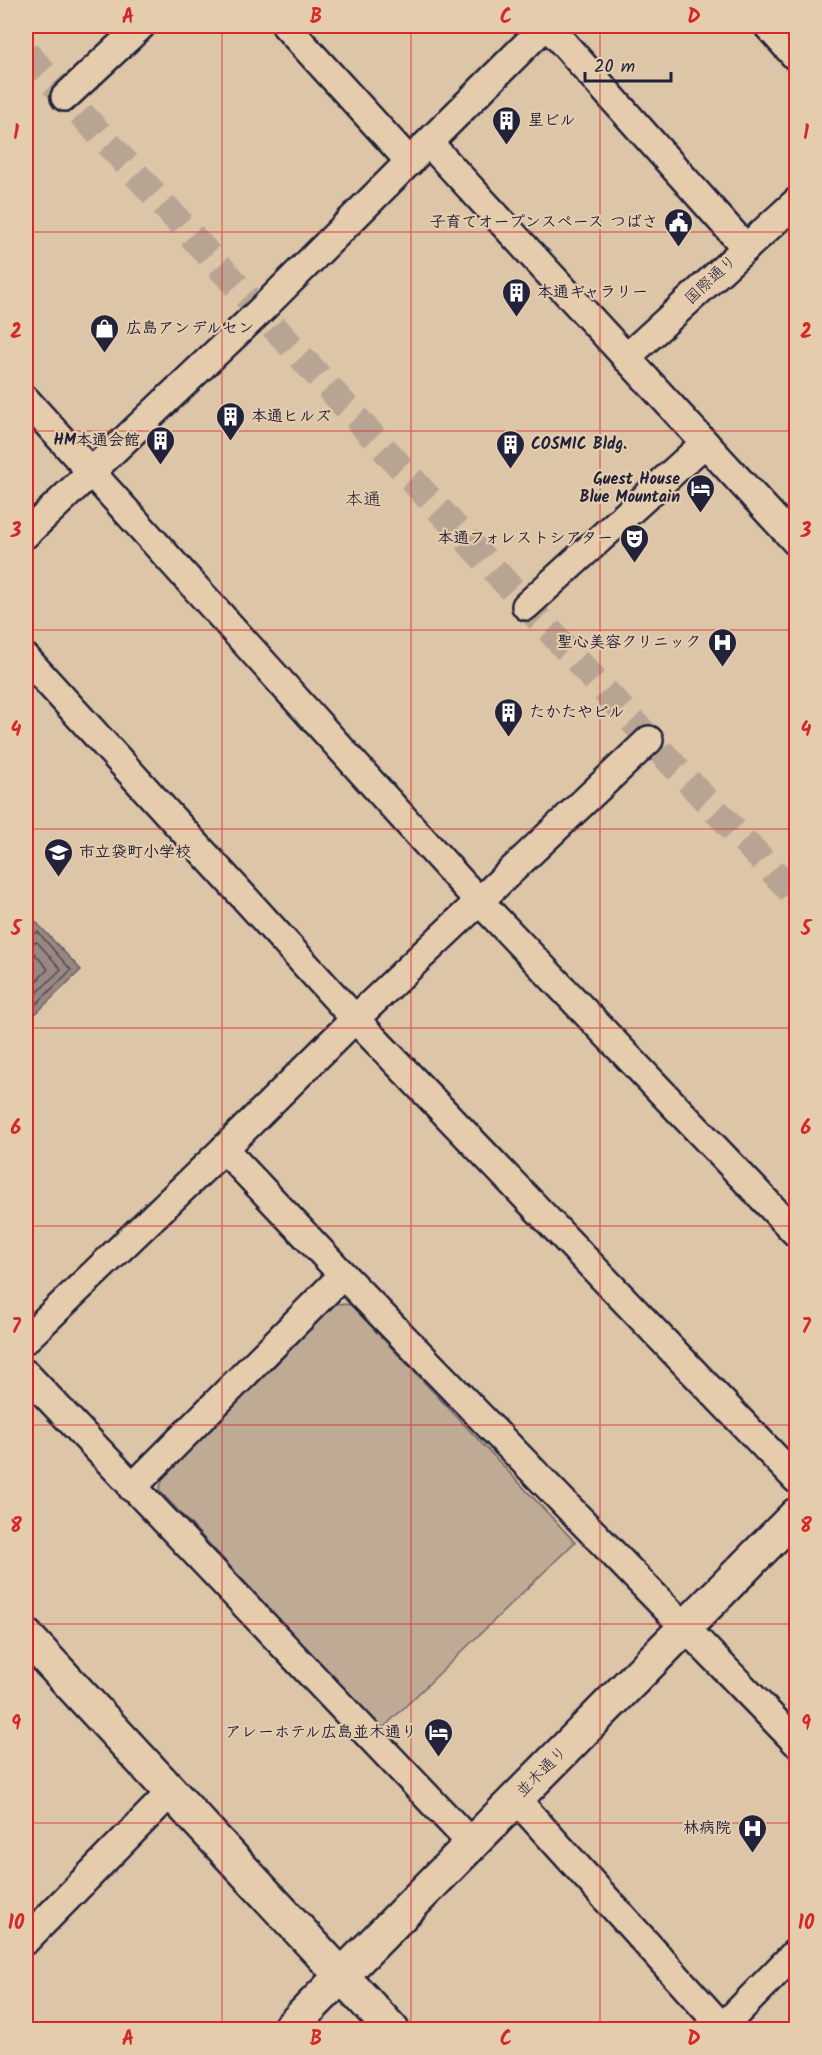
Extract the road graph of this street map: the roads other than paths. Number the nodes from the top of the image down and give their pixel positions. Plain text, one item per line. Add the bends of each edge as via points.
1 (141, 26) edge
2 (286, 26) edge
3 (546, 26) edge
4 (768, 26) edge
5 (796, 57) edge
6 (65, 97) dead end
7 (429, 143) junction
8 (410, 162) junction
9 (796, 202) edge
10 (746, 248) junction
11 (626, 358) junction
12 (26, 400) edge
13 (705, 442) junction
14 (90, 472) junction
15 (26, 534) edge
16 (796, 542) edge
17 (526, 606) dead end
18 (26, 658) edge
19 (649, 740) dead end
20 (479, 901) junction
21 (355, 1020) junction
22 (224, 1149) junction
23 (796, 1233) edge
24 (343, 1275) junction
25 (26, 1339) edge
26 (26, 1374) edge
27 (796, 1479) edge
28 (132, 1488) junction
29 (796, 1515) edge
30 (686, 1627) junction
31 (26, 1637) edge
32 (796, 1742) edge
33 (170, 1793) junction
34 (516, 1799) junction
35 (471, 1843) junction
36 (26, 1940) edge
37 (796, 1952) edge
38 (342, 1975) junction
39 (721, 2028) edge
40 (288, 2030) edge
41 (392, 2030) edge

1 - 6 street
2 - 8 street
3 - 7 street
3 - 10 street
4 - 5 street
7 - 8 street
7 - 11 street
8 - 14 street
9 - 10 street, 国際通り
10 - 11 street, 国際通り
11 - 13 street
12 - 14 street
13 - 16 street
13 - 17 street
14 - 15 street
14 - 20 street
18 - 21 street
19 - 20 street
20 - 21 street
20 - 23 street
21 - 22 street
21 - 27 street
22 - 24 street
22 - 25 street
24 - 28 street
24 - 30 street
26 - 28 street
28 - 35 street
29 - 30 street, 並木通り
30 - 32 street
30 - 34 street, 並木通り
31 - 33 street
33 - 36 street
33 - 38 street
34 - 35 street, 並木通り
34 - 39 street
35 - 38 street, 並木通り
37 - 39 street
38 - 40 street, 並木通り
38 - 41 street

